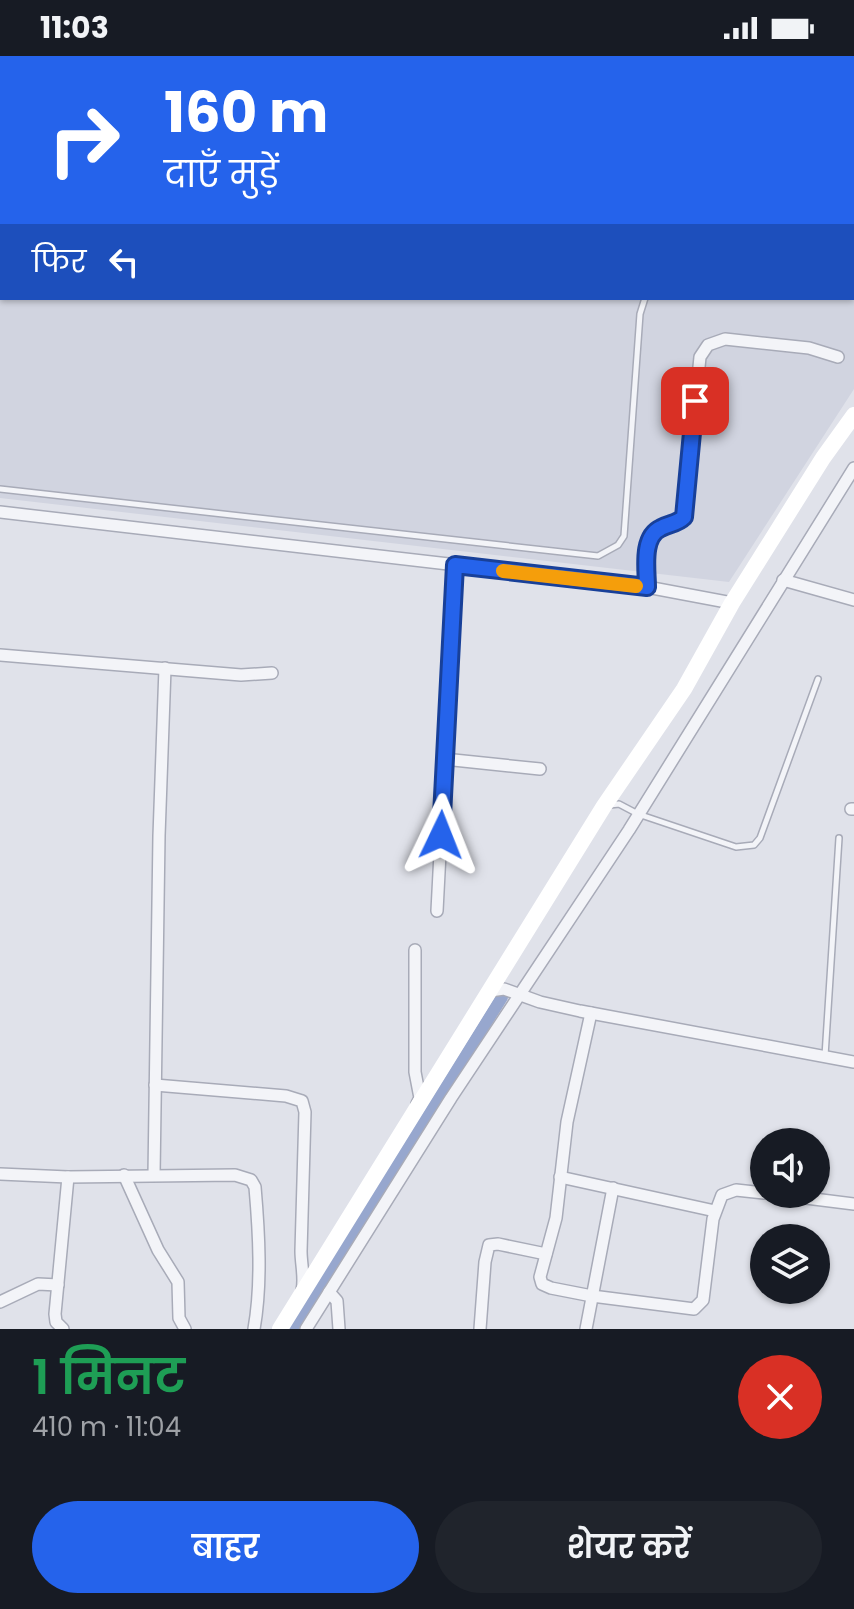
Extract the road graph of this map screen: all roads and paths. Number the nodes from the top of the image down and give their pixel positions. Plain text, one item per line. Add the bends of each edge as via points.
1 (644, 300) edge
2 (838, 357) dead end
3 (854, 415) edge
4 (854, 468) edge
5 (0, 489) edge
6 (0, 512) edge
7 (455, 565) junction
8 (783, 580) junction
9 (647, 587) junction
10 (854, 600) edge
11 (732, 603) junction
12 (0, 655) edge
13 (165, 668) junction
14 (272, 673) dead end
15 (818, 679) dead end
16 (444, 759) junction
17 (540, 769) dead end
18 (612, 805) junction
19 (636, 812) junction
20 (839, 838) dead end
21 (437, 911) dead end
22 (415, 950) dead end
23 (507, 992) junction
24 (591, 1013) junction
25 (825, 1057) junction
26 (854, 1062) edge
27 (155, 1085) junction
28 (415, 1108) junction
29 (0, 1174) edge
30 (124, 1175) junction
31 (154, 1175) junction
32 (68, 1177) junction
33 (560, 1177) junction
34 (613, 1188) junction
35 (750, 1192) edge
36 (830, 1201) edge
37 (854, 1204) edge
38 (715, 1211) junction
39 (546, 1254) junction
40 (58, 1285) junction
41 (329, 1292) junction
42 (301, 1296) junction
43 (592, 1296) junction
44 (0, 1302) edge
45 (63, 1329) edge
46 (185, 1329) edge
47 (254, 1329) edge
48 (280, 1329) edge
49 (306, 1329) edge
50 (339, 1329) edge
51 (480, 1329) edge
52 (586, 1329) edge

1 - 5 lane via 624,536 598,556
2 - 9 street via 809,348 725,339 703,350 684,517 656,531 649,543
3 - 11 street
4 - 8 street
6 - 7 street
7 - 9 street
7 - 16 street
8 - 10 street
8 - 19 street
9 - 11 street
11 - 18 street
12 - 13 street
13 - 14 street
13 - 27 street
15 - 19 lane via 754,845 736,847
16 - 17 street
16 - 21 street
18 - 19 lane
18 - 23 street
19 - 23 street
20 - 25 lane
22 - 28 street via 415,1072 420,1098
23 - 24 street
23 - 28 street
23 - 41 street via 451,1098
24 - 25 street
24 - 33 street
25 - 26 street
27 - 31 street
27 - 42 street via 302,1101
28 - 42 street
29 - 32 street
30 - 31 street
30 - 32 street
30 - 46 street via 178,1282 179,1318
31 - 47 street via 235,1175 251,1180 258,1241
32 - 40 street
33 - 34 street
33 - 39 street
34 - 38 street
34 - 43 street
35 - 38 street via 728,1191
36 - 37 street
38 - 43 street via 699,1306 688,1309
39 - 43 street via 542,1284
39 - 51 street via 489,1245
40 - 44 street via 31,1286
40 - 45 street via 55,1314
41 - 49 street
41 - 50 street via 337,1301
42 - 48 street
43 - 52 street

